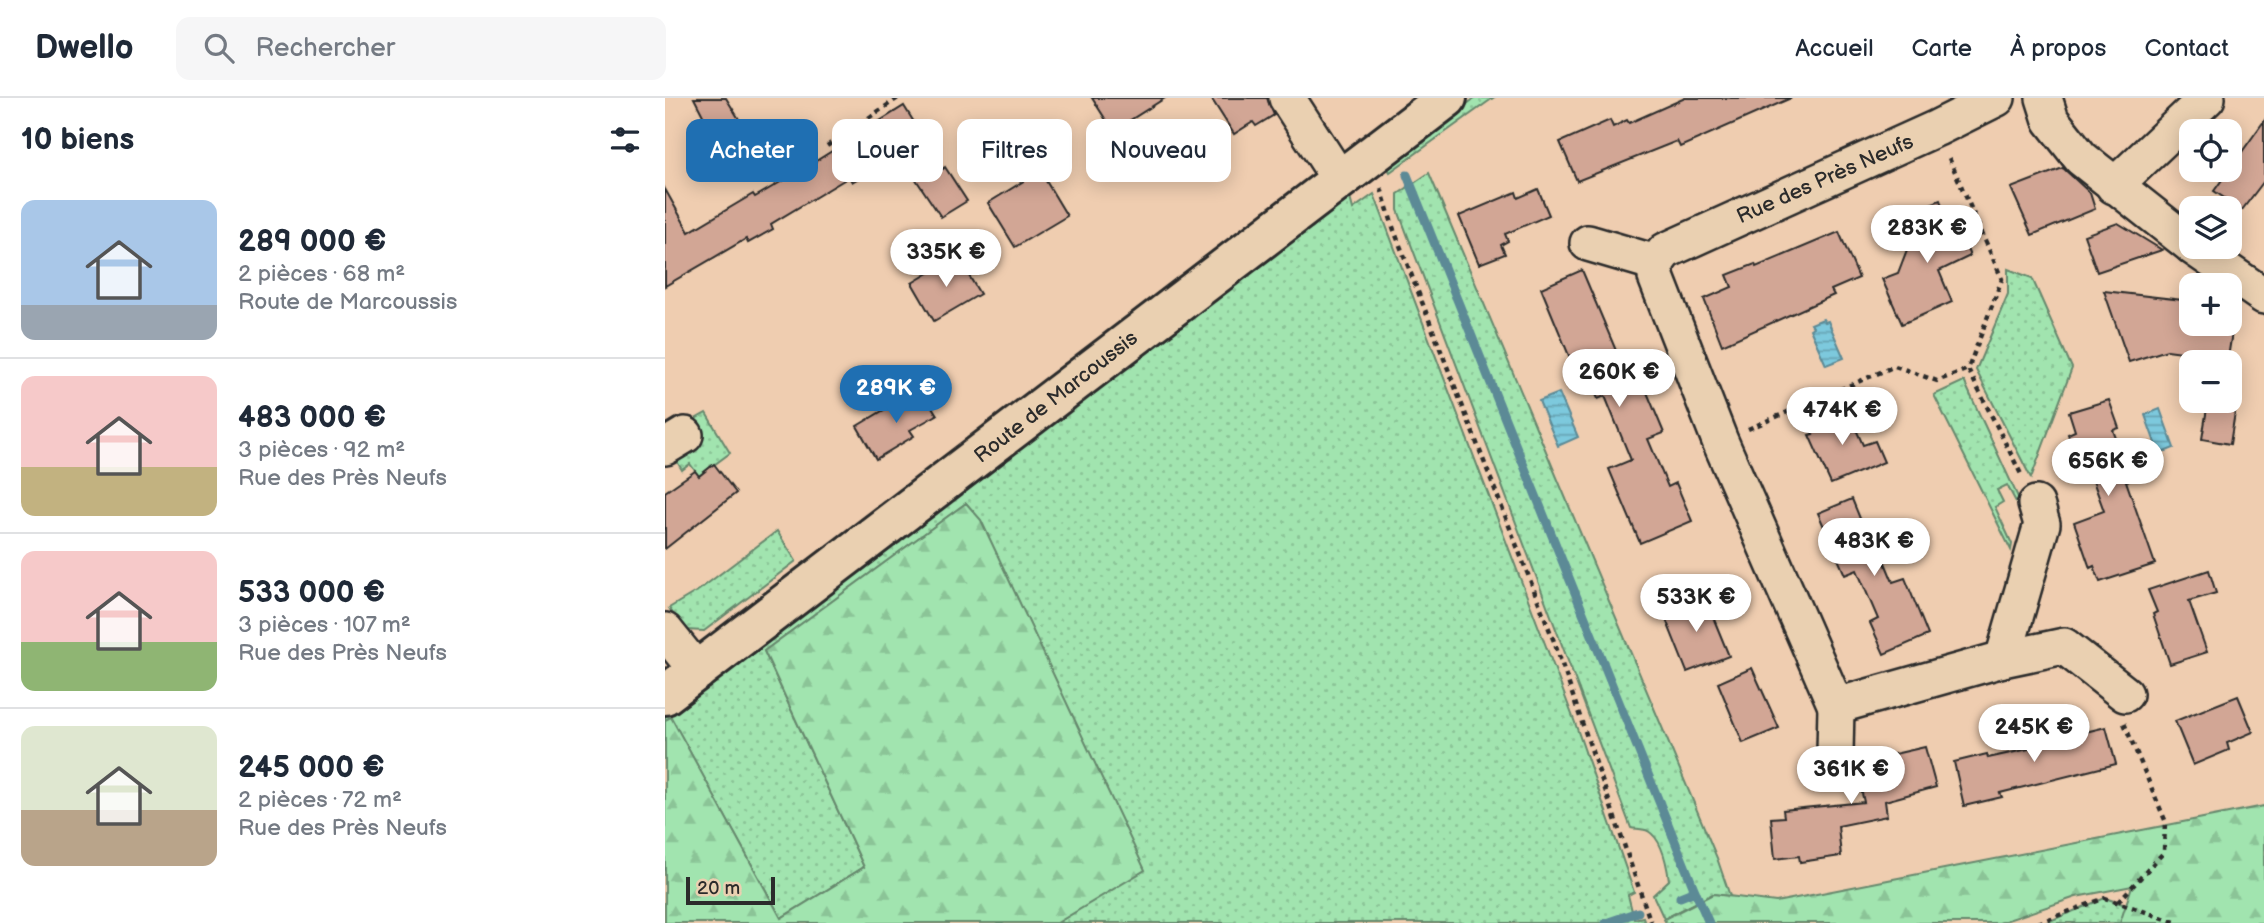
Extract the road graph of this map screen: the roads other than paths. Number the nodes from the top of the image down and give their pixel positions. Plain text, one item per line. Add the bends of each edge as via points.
1 (1287, 98) edge
2 (1447, 98) edge
3 (1997, 98) edge
4 (2044, 98) edge
5 (2207, 98) edge
6 (1340, 180) junction
7 (2114, 186) junction
8 (2179, 236) edge
9 (1588, 243) dead end
10 (2211, 259) edge
11 (1657, 263) junction
12 (2264, 296) edge
13 (2036, 504) road end
14 (665, 631) edge
15 (2003, 659) junction
16 (698, 673) junction
17 (2125, 694) road end
18 (665, 695) edge
19 (1836, 706) junction
20 (1835, 753) dead end

1 - 6 street
2 - 6 main road, Route de Marcoussis
3 - 11 street, Rue des Près Neufs via 1665,251
4 - 7 street via 2051,120 2081,158
5 - 7 street
6 - 16 main road, Route de Marcoussis
7 - 8 street
9 - 11 street
10 - 12 street
11 - 19 street via 1656,277 1720,441
13 - 15 street via 2042,524
14 - 16 street
15 - 17 street via 2064,646
15 - 19 street
16 - 18 main road, Route de Marcoussis
19 - 20 street

